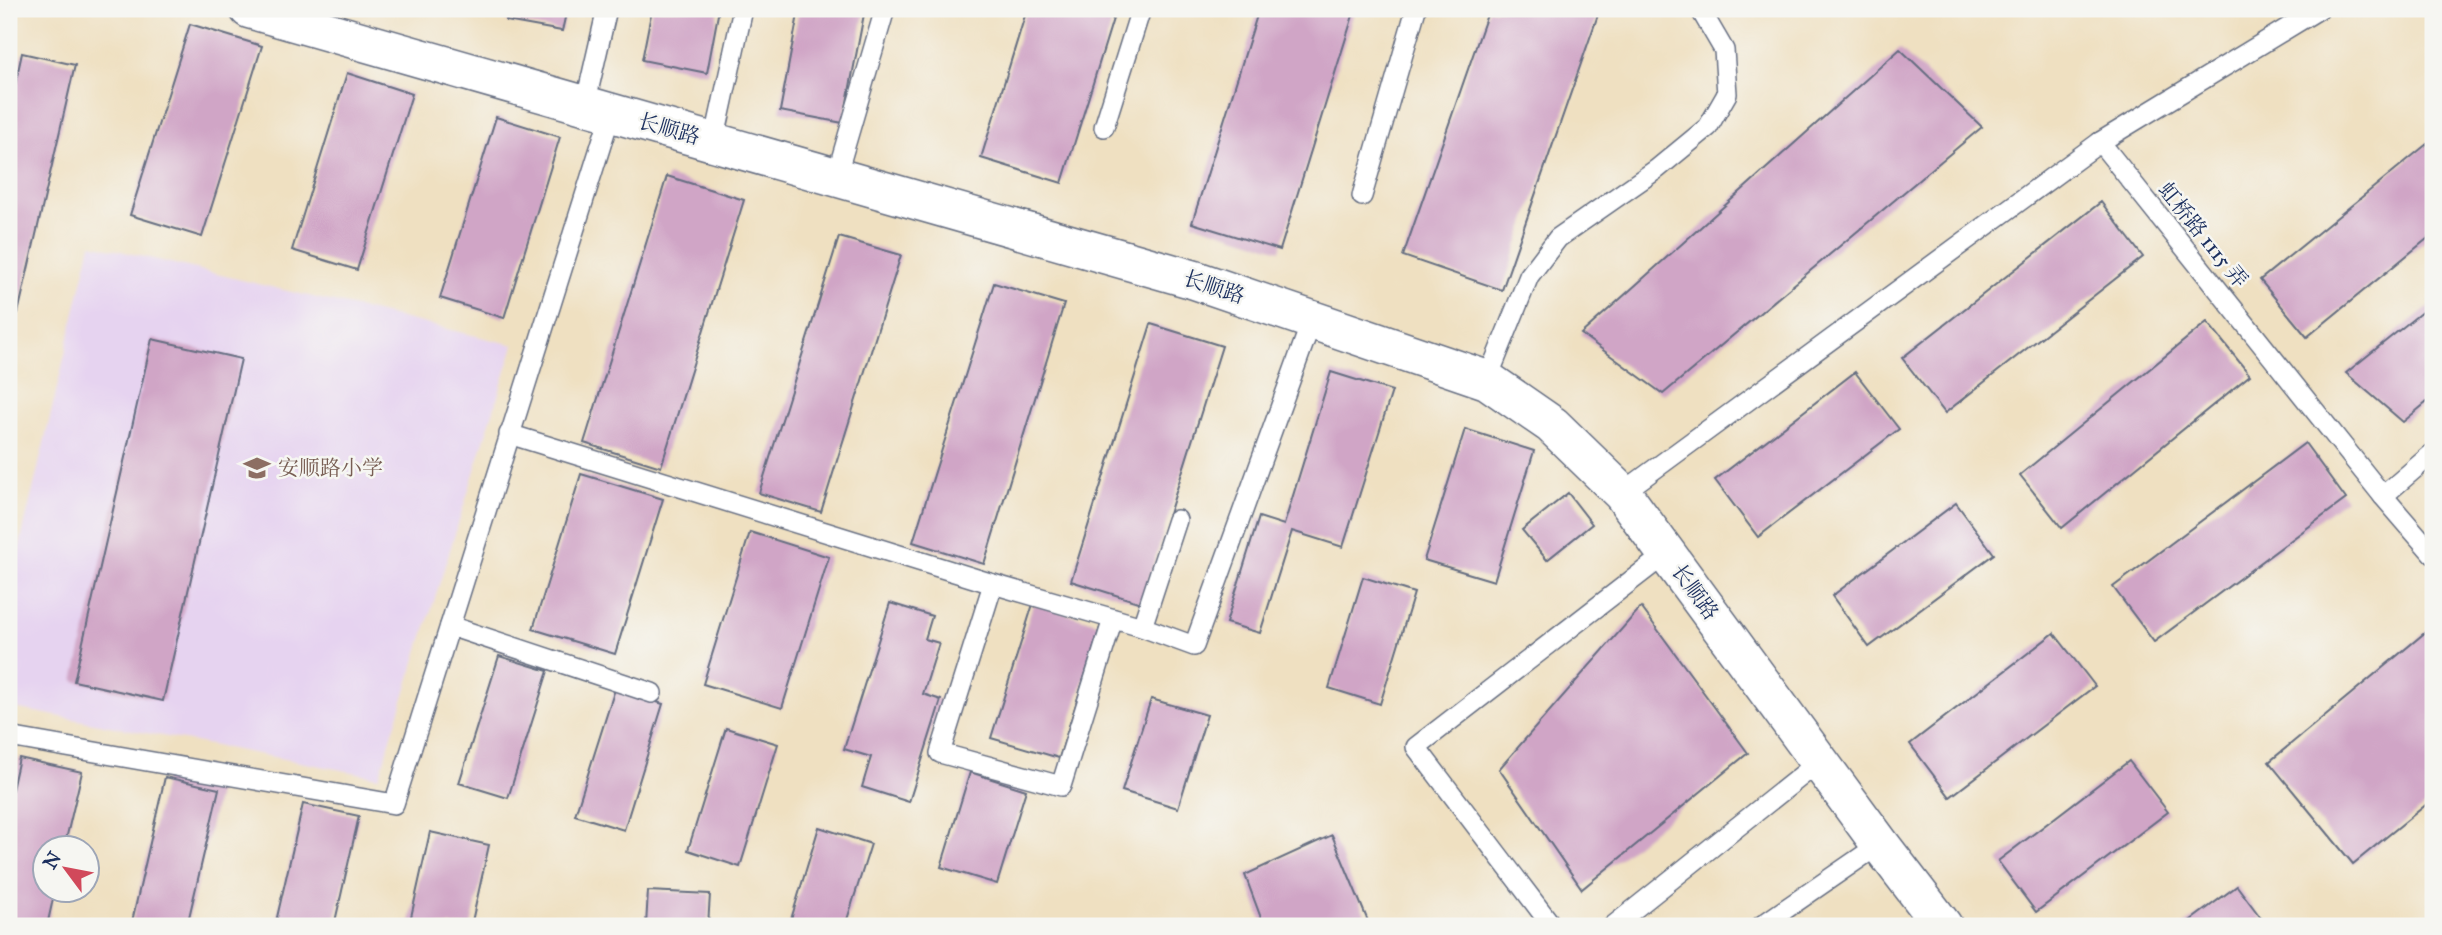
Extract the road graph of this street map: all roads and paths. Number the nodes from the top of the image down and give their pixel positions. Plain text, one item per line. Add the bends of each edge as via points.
1 (607, 9) edge
2 (743, 9) edge
3 (885, 9) edge
4 (1141, 9) edge
5 (1416, 9) edge
6 (1700, 9) edge
7 (2319, 9) edge
8 (256, 10) edge
9 (598, 109) junction
10 (1104, 127) dead end
11 (714, 142) junction
12 (2100, 142) junction
13 (836, 177) junction
14 (1362, 196) dead end
15 (1312, 320) junction
16 (1487, 380) junction
17 (509, 434) junction
18 (2433, 453) edge
19 (1622, 493) junction
20 (2383, 496) junction
21 (1177, 520) dead end
22 (1667, 553) junction
23 (2433, 554) edge
24 (993, 584) junction
25 (1113, 619) junction
26 (450, 626) junction
27 (1142, 627) junction
28 (652, 692) dead end
29 (9, 737) edge
30 (1820, 761) junction
31 (1880, 844) junction
32 (1552, 926) edge
33 (1613, 926) edge
34 (1761, 926) edge
35 (1943, 926) edge

1 - 9 lane
2 - 11 lane
3 - 13 lane
4 - 10 lane
5 - 14 lane
6 - 16 lane via 1724,50 1727,94 1708,127 1558,238 1529,276
7 - 12 lane
8 - 9 street, 长顺路
9 - 11 street, 长顺路
9 - 17 lane
11 - 13 street, 长顺路
12 - 19 lane
12 - 20 lane, 虹桥路 1115 弄
13 - 15 street, 长顺路 via 1195,280
15 - 16 street, 长顺路
15 - 27 lane via 1194,646
16 - 19 street, 长顺路 via 1552,425
17 - 24 lane
17 - 26 lane
18 - 20 lane
19 - 22 street, 长顺路
20 - 23 lane, 虹桥路 1115 弄
21 - 27 lane
22 - 30 street, 长顺路
22 - 32 lane via 1416,747
24 - 25 lane
24 - 25 lane via 940,753 1062,786
25 - 27 lane
26 - 28 lane
26 - 29 lane via 394,804
30 - 31 street, 长顺路
30 - 33 lane
31 - 34 lane
31 - 35 street, 长顺路

